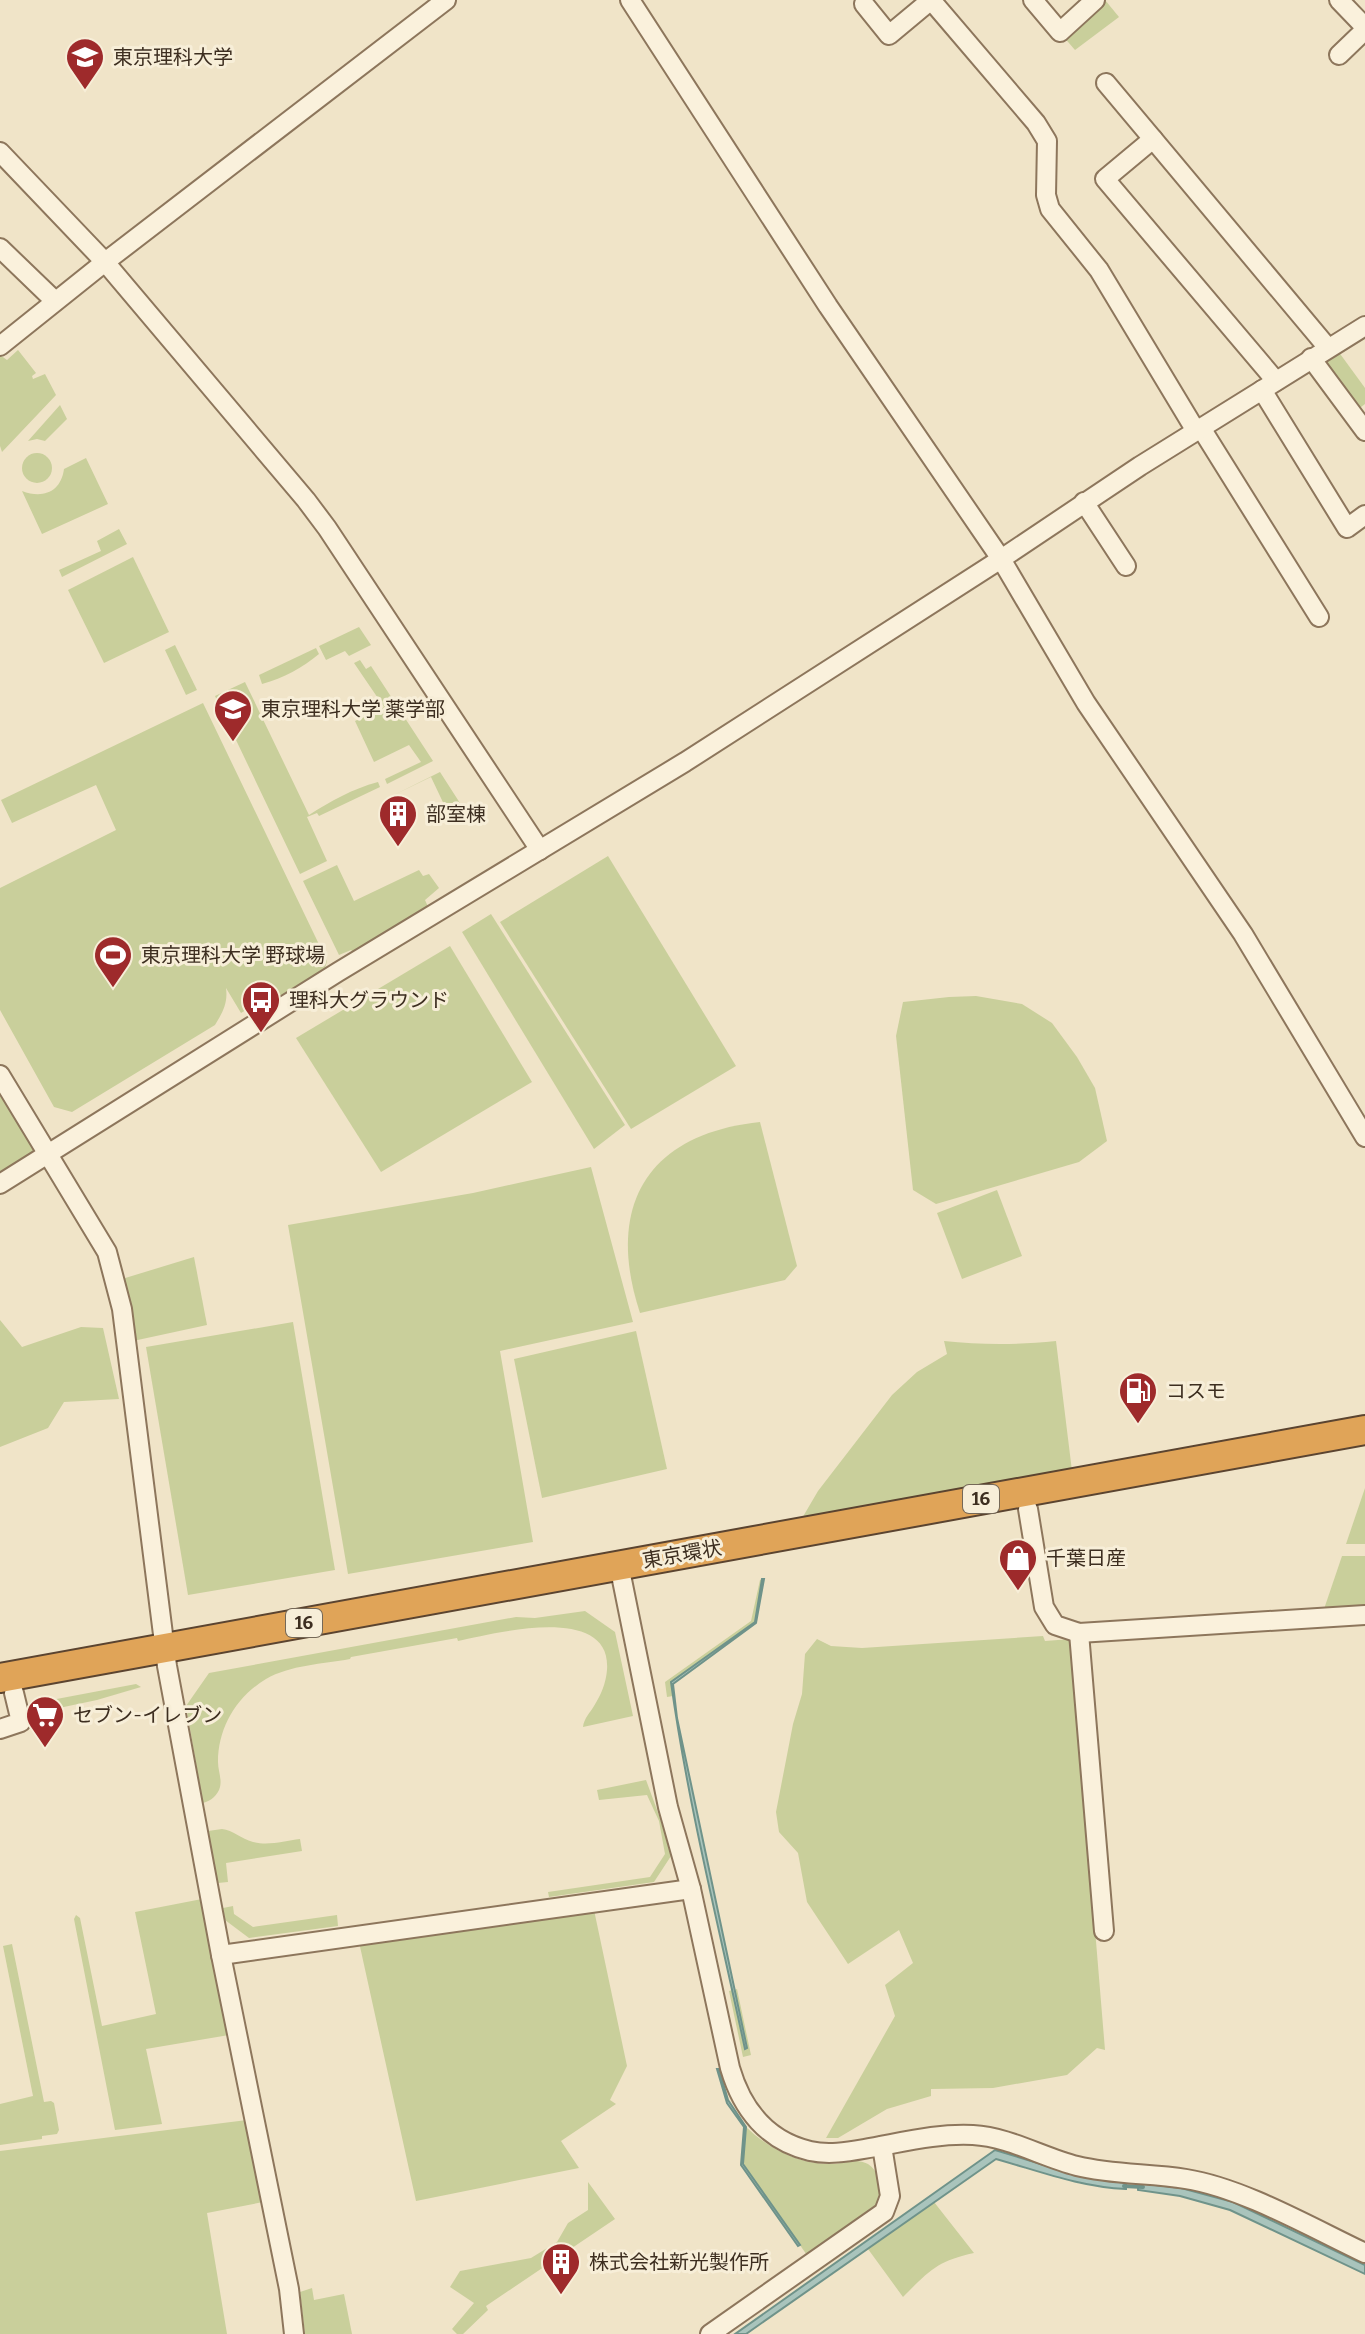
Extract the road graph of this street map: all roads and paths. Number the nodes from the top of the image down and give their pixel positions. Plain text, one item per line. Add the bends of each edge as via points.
1 (446, 0) edge
2 (630, 0) edge
3 (931, 0) edge
4 (1033, 0) edge
5 (1095, 0) edge
6 (1339, 0) edge
7 (864, 4) dead end
8 (1365, 28) edge
9 (1339, 55) dead end
10 (1106, 83) dead end
11 (1153, 139) junction
12 (0, 152) edge
13 (0, 248) edge
14 (105, 262) junction
15 (55, 301) junction
16 (1365, 326) edge
17 (0, 346) edge
18 (1328, 348) junction
19 (1311, 358) junction
20 (1269, 385) junction
21 (1199, 429) junction
22 (1365, 431) edge
23 (1084, 502) junction
24 (1365, 515) edge
25 (1001, 559) junction
26 (1126, 566) dead end
27 (1319, 617) dead end
28 (540, 850) junction
29 (0, 1075) edge
30 (1365, 1137) edge
31 (49, 1154) junction
32 (0, 1184) edge
33 (1365, 1430) edge
34 (1365, 1448) edge
35 (1028, 1509) junction
36 (620, 1574) junction
37 (1365, 1615) edge
38 (1079, 1633) junction
39 (165, 1658) junction
40 (5, 1689) edge
41 (0, 1729) edge
42 (691, 1889) junction
43 (1104, 1931) dead end
44 (221, 1955) junction
45 (882, 2146) junction
46 (1365, 2253) edge
47 (294, 2334) edge
48 (710, 2334) edge

1 - 14 street
2 - 25 street via 828,306
3 - 7 street via 889,35
3 - 21 street via 1042,130 1050,209 1099,270
4 - 5 street via 1060,32
6 - 8 street
8 - 9 street
10 - 11 street
11 - 18 street
11 - 20 street via 1105,179
12 - 14 street
13 - 15 street
14 - 15 street
14 - 28 street via 313,509
15 - 17 street
16 - 18 street
18 - 19 street
19 - 20 street
19 - 22 street
20 - 21 street
20 - 24 street via 1347,528
21 - 23 street
21 - 27 street
23 - 25 street
23 - 26 street
25 - 28 street
25 - 30 street via 1086,703 1243,934
28 - 31 street
29 - 31 street
31 - 32 street
31 - 39 street via 107,1252 122,1309
33 - 36 highway, 東京環状 / 16
34 - 35 highway, 東京環状 / 16
35 - 36 highway, 東京環状 / 16
35 - 38 street via 1044,1607 1055,1625
36 - 39 highway, 東京環状 / 16
36 - 42 street via 668,1807
37 - 38 street
38 - 43 street
39 - 40 highway, 東京環状 / 16
39 - 44 street
40 - 41 street via 21,1722
42 - 44 street
42 - 45 street via 730,2068 750,2111 782,2141 812,2152
44 - 47 street
45 - 46 street via 972,2135 1113,2173 1187,2179 1238,2193
45 - 48 street via 890,2196 884,2212

